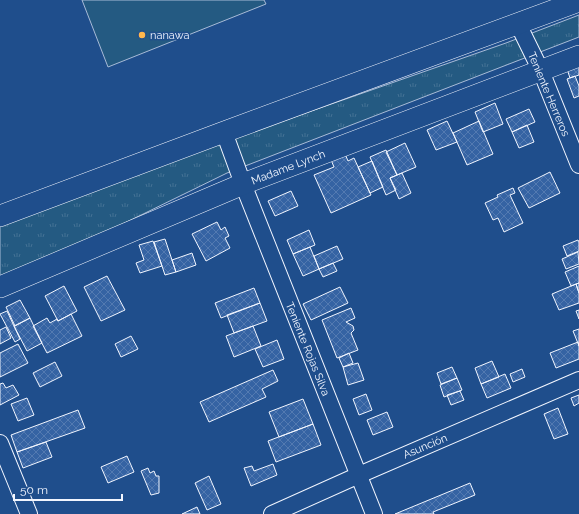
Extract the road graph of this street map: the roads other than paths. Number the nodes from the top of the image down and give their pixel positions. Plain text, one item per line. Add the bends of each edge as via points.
1 (579, 1) edge
2 (518, 24) junction
3 (579, 56) edge
4 (541, 71) junction
5 (224, 132) junction
6 (579, 166) edge
7 (243, 184) junction
8 (0, 216) edge
9 (0, 287) edge
10 (579, 380) edge
11 (0, 443) edge
12 (359, 475) junction
13 (29, 514) edge
14 (272, 514) edge
15 (374, 514) edge

1 - 2 main road
2 - 4 street, Teniente Herreros
2 - 5 main road
3 - 4 main road, Madame Lynch
4 - 6 street, Teniente Herreros
4 - 7 main road, Madame Lynch
5 - 7 street, Teniente Rojas Silva
5 - 8 main road
7 - 9 main road, Madame Lynch
7 - 12 street, Teniente Rojas Silva
10 - 12 street, Asunción
11 - 13 street
12 - 14 street, Asunción
12 - 15 street, Teniente Rojas Silva

